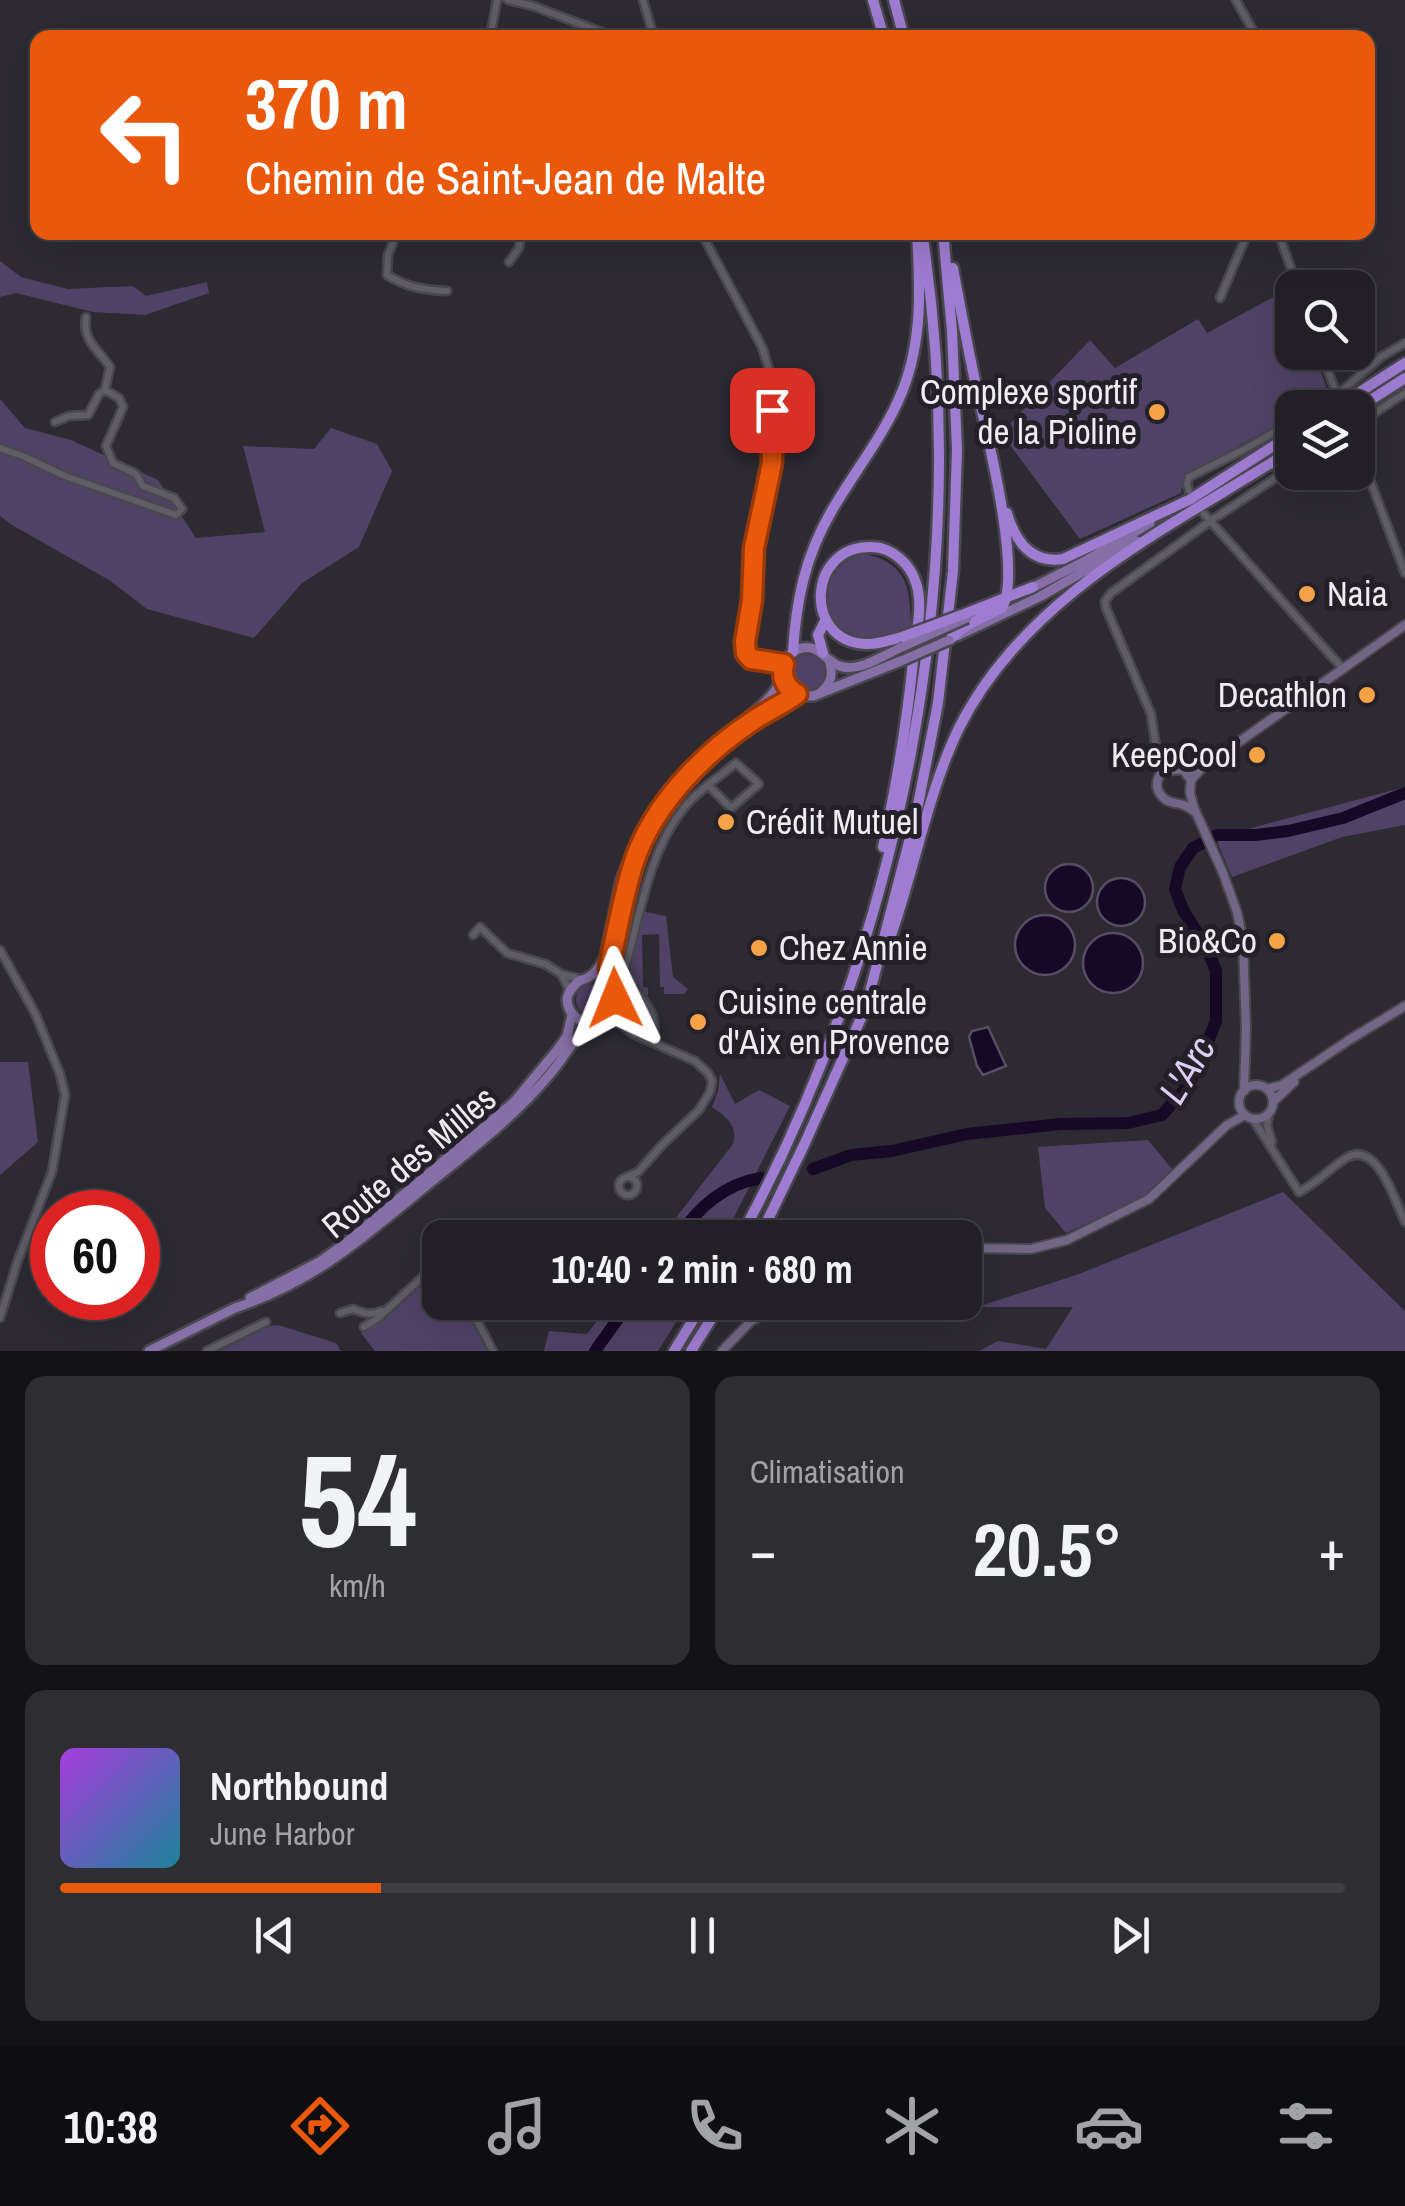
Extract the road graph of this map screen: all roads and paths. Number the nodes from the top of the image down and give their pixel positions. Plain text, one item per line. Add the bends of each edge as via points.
1 (496, 0) edge
2 (508, 0) edge
3 (643, 0) edge
4 (873, 0) edge
5 (894, 0) edge
6 (1236, 0) edge
7 (491, 30) edge
8 (596, 30) edge
9 (652, 30) edge
10 (882, 30) edge
11 (902, 30) edge
12 (1253, 30) edge
13 (394, 240) edge
14 (520, 240) edge
15 (704, 240) edge
16 (920, 240) edge
17 (921, 240) edge
18 (946, 240) edge
19 (947, 240) edge
20 (1245, 240) edge
21 (1281, 240) edge
22 (509, 262) dead end
23 (1292, 270) edge
24 (447, 291) dead end
25 (1220, 298) dead end
26 (86, 317) dead end
27 (1405, 343) edge
28 (1405, 363) edge
29 (1405, 378) edge
30 (105, 390) junction
31 (1346, 390) edge
32 (1356, 390) edge
33 (1405, 394) edge
34 (1375, 397) edge
35 (1375, 413) edge
36 (55, 422) dead end
37 (1275, 432) edge
38 (1275, 444) edge
39 (0, 448) edge
40 (1275, 461) edge
41 (1275, 461) edge
42 (995, 466) junction
43 (1275, 477) edge
44 (1374, 490) edge
45 (1190, 495) junction
46 (1206, 518) junction
47 (1405, 573) edge
48 (1033, 587) joint
49 (1006, 600) junction
50 (826, 618) junction
51 (967, 622) junction
52 (1405, 625) edge
53 (949, 640) joint
54 (902, 642) junction
55 (793, 652) junction
56 (826, 656) junction
57 (783, 668) junction
58 (1343, 669) junction
59 (820, 693) junction
60 (797, 694) junction
61 (1157, 753) junction
62 (1172, 768) junction
63 (1202, 768) junction
64 (1184, 771) junction
65 (1160, 776) junction
66 (1191, 780) junction
67 (708, 786) junction
68 (1190, 793) junction
69 (1179, 802) junction
70 (1197, 815) junction
71 (473, 935) dead end
72 (0, 950) edge
73 (856, 965) junction
74 (561, 974) junction
75 (589, 978) junction
76 (610, 983) junction
77 (570, 991) junction
78 (614, 1006) junction
79 (1405, 1006) edge
80 (866, 1007) junction
81 (572, 1015) junction
82 (596, 1023) junction
83 (619, 1023) junction
84 (652, 1042) junction
85 (1246, 1066) junction
86 (1304, 1072) junction
87 (1258, 1085) junction
88 (1267, 1089) junction
89 (1244, 1090) junction
90 (1273, 1102) junction
91 (1240, 1105) junction
92 (1269, 1113) junction
93 (1249, 1117) junction
94 (1227, 1126) junction
95 (1275, 1153) junction
96 (638, 1172) junction
97 (624, 1178) junction
98 (637, 1184) junction
99 (750, 1220) edge
100 (768, 1220) edge
101 (1405, 1222) edge
102 (982, 1249) edge
103 (422, 1278) edge
104 (392, 1306) junction
105 (235, 1308) junction
106 (340, 1313) dead end
107 (0, 1318) edge
108 (477, 1320) edge
109 (693, 1320) edge
110 (711, 1320) edge
111 (754, 1320) edge
112 (266, 1322) dead end
113 (364, 1327) dead end
114 (149, 1351) edge
115 (207, 1351) edge
116 (493, 1351) edge
117 (674, 1351) edge
118 (692, 1351) edge
119 (722, 1351) edge

1 - 7 street
2 - 8 street
3 - 9 street
4 - 10 highway
5 - 11 highway
6 - 12 street
13 - 24 street via 387,275 422,290
14 - 22 street
15 - 57 street via 771,376 772,463 754,548 745,648 751,659
16 - 55 highway via 919,318 908,376 810,558 795,612
17 - 73 highway via 937,401 932,590 906,778
18 - 80 highway via 957,450 946,652 916,815
19 - 42 highway
20 - 25 street
21 - 23 street
26 - 30 street via 90,344 110,367
27 - 31 street
28 - 32 highway
29 - 34 highway
30 - 36 street via 88,415
30 - 39 street via 123,407 106,446 113,463 136,474 143,486 174,498 182,509 176,515
33 - 35 street
37 - 45 street via 1189,477
38 - 45 highway
40 - 80 highway via 1087,580 991,676 952,744
41 - 51 main road via 1041,596
42 - 45 highway via 1017,539 1050,560 1074,556
42 - 49 highway
43 - 46 street
44 - 47 street
45 - 48 main road
46 - 58 street
46 - 61 street via 1105,601 1151,714
48 - 49 highway
49 - 51 highway
50 - 54 highway via 838,634 858,643
50 - 56 highway via 818,635
50 - 73 highway via 822,582 843,555 882,548 914,576 918,623 904,728
51 - 53 highway
51 - 54 highway, bridge
52 - 58 main road
53 - 59 main road, bridge
54 - 56 main road via 854,667
55 - 56 main road via 808,648
55 - 57 main road
56 - 59 main road via 832,675
57 - 60 main road via 787,686
57 - 75 main road via 776,691 689,767 642,830 620,880 605,956
58 - 63 main road
59 - 60 main road
60 - 76 main road via 695,769 648,829 634,862
61 - 62 street
61 - 65 street
62 - 64 main road
62 - 65 main road
63 - 64 main road
63 - 66 main road
64 - 66 main road
65 - 69 main road via 1162,796
66 - 68 main road
67 - 67 street via 736,762 760,784 731,808
67 - 84 street via 658,848 625,969 655,1019
68 - 69 main road
68 - 70 main road
69 - 70 main road
70 - 85 main road via 1243,940
71 - 74 street via 480,927 507,953
72 - 107 street via 35,1013 64,1094 52,1172
73 - 99 highway via 807,1098
74 - 75 street
74 - 77 street
75 - 76 main road
75 - 77 main road
76 - 78 main road
77 - 81 main road
78 - 82 main road
78 - 83 street
79 - 86 main road
80 - 100 highway
81 - 82 main road
81 - 105 main road, Route des Milles via 567,1036 541,1072 480,1132 321,1262
82 - 83 street
82 - 105 main road, Route des Milles via 579,1034 522,1105 352,1247
83 - 84 street
84 - 96 street via 695,1061 712,1081 699,1110
85 - 87 main road
85 - 89 main road
86 - 88 main road
86 - 90 main road
87 - 88 main road
87 - 89 main road
88 - 90 main road
89 - 91 main road
90 - 92 main road
91 - 93 main road
91 - 94 main road
92 - 93 main road
92 - 95 street
93 - 94 main road
93 - 95 street
94 - 102 main road via 1149,1199 1067,1240 1031,1250
95 - 101 street via 1299,1192 1348,1156 1367,1156
96 - 97 street
96 - 98 street
97 - 98 street
97 - 98 street via 626,1194
103 - 104 street
104 - 106 street via 376,1314
104 - 113 street
105 - 114 main road, Route des Milles
108 - 116 street
109 - 117 highway
110 - 118 highway
111 - 119 main road
112 - 115 street

